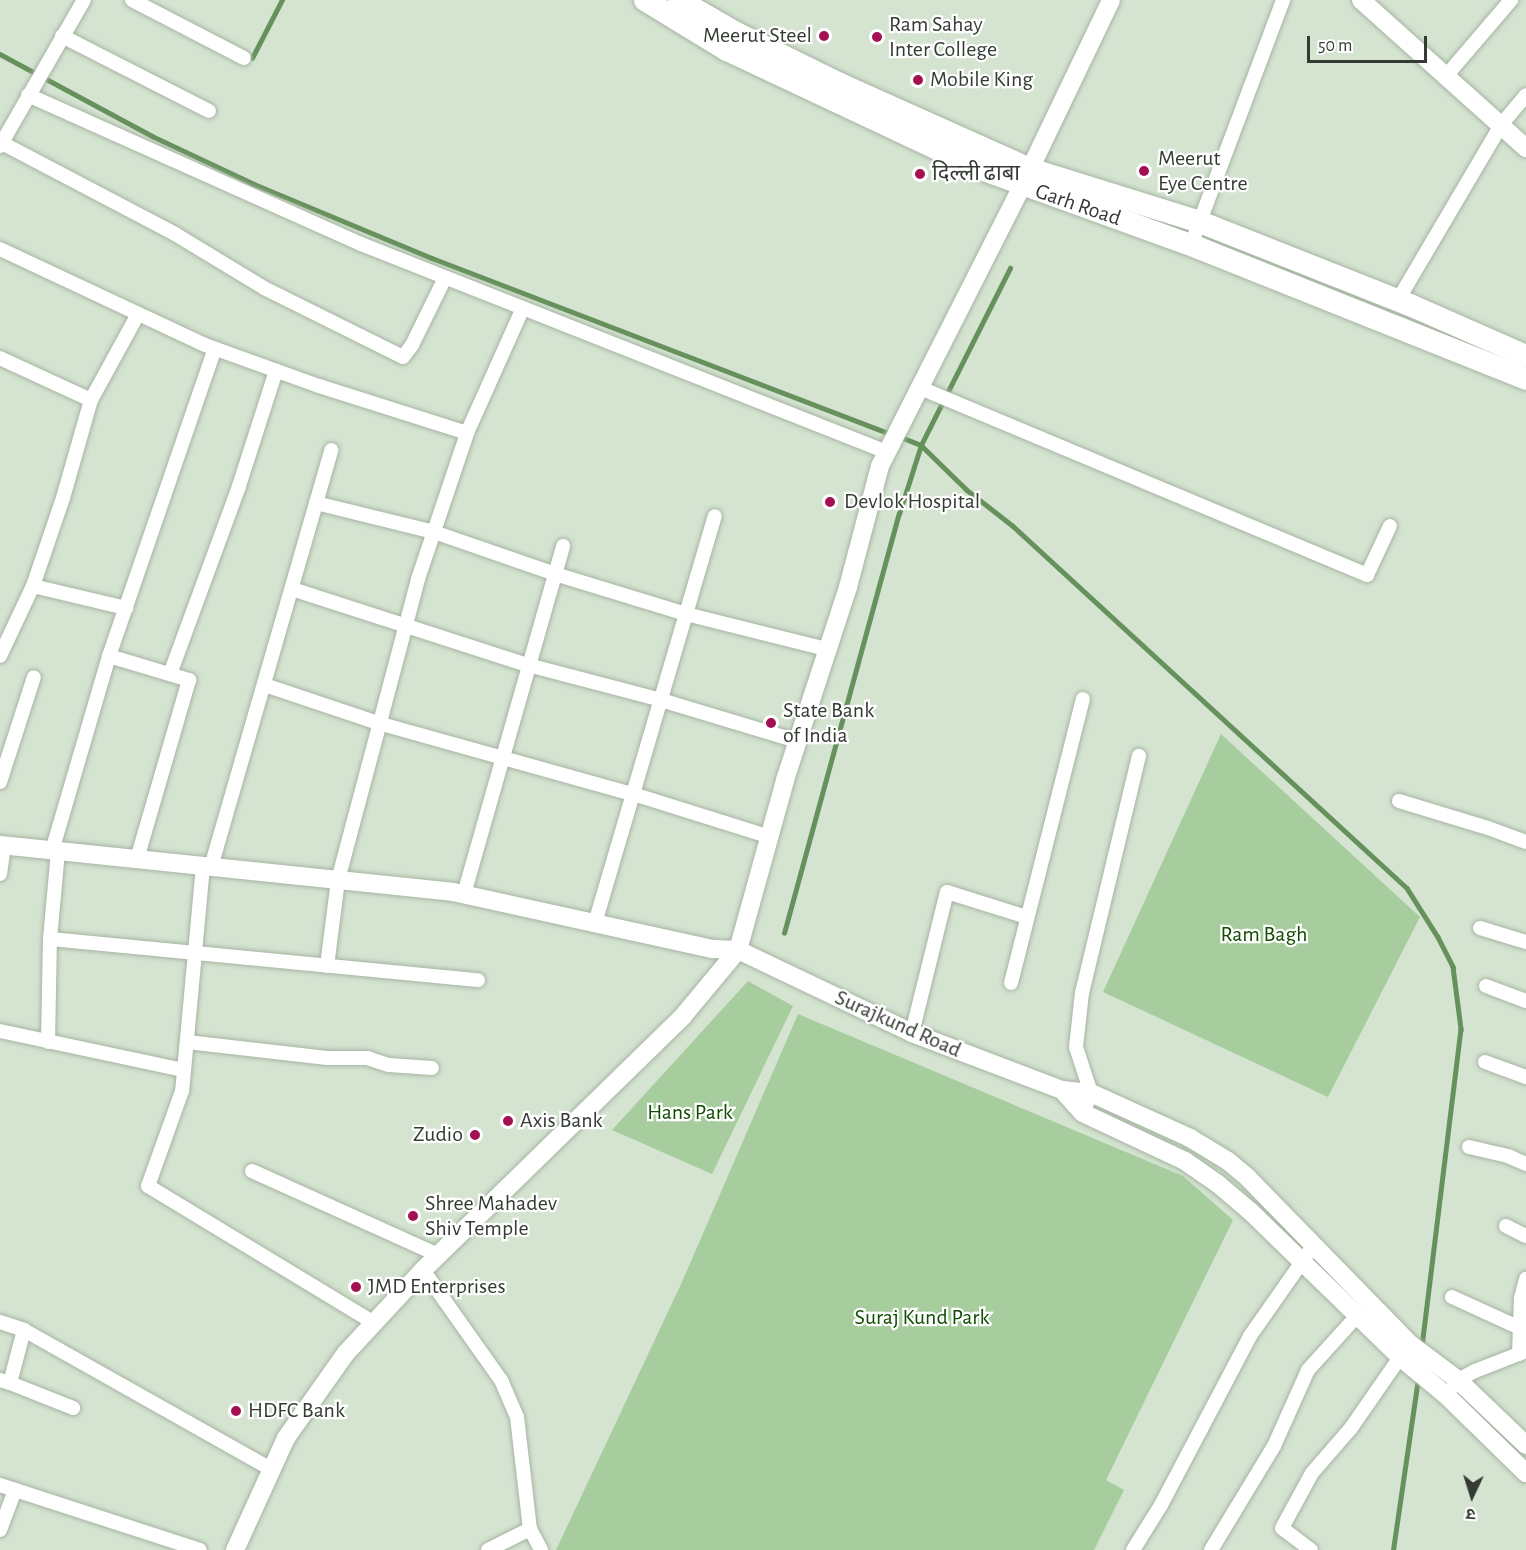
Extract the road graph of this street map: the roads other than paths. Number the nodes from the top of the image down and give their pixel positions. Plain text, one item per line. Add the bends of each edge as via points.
1 (84, 0) edge
2 (132, 0) edge
3 (645, 0) edge
4 (679, 0) edge
5 (1111, 0) edge
6 (1283, 0) edge
7 (1361, 0) edge
8 (1511, 0) edge
9 (62, 36) junction
10 (731, 41) junction
11 (244, 58) dead end
12 (1446, 75) junction
13 (31, 90) junction
14 (1526, 95) edge
15 (209, 111) dead end
16 (1501, 125) junction
17 (1, 144) edge
18 (1526, 148) edge
19 (1026, 177) junction
20 (1200, 222) junction
21 (1191, 245) junction
22 (0, 249) edge
23 (445, 279) junction
24 (1398, 300) junction
25 (522, 310) junction
26 (138, 314) junction
27 (215, 349) junction
28 (0, 358) edge
29 (1521, 366) edge
30 (276, 371) junction
31 (918, 387) junction
32 (90, 400) junction
33 (467, 433) junction
34 (331, 450) dead end
35 (887, 452) junction
36 (316, 503) junction
37 (715, 516) dead end
38 (1390, 526) dead end
39 (434, 532) junction
40 (563, 546) dead end
41 (555, 574) junction
42 (33, 586) junction
43 (292, 589) junction
44 (126, 608) junction
45 (686, 614) junction
46 (406, 624) junction
47 (826, 649) junction
48 (0, 656) edge
49 (109, 656) junction
50 (528, 665) junction
51 (170, 674) junction
52 (34, 677) dead end
53 (265, 685) junction
54 (1083, 699) dead end
55 (661, 700) junction
56 (378, 723) junction
57 (797, 741) junction
58 (1139, 756) dead end
59 (501, 757) junction
60 (0, 782) edge
61 (633, 794) junction
62 (1399, 801) dead end
63 (770, 837) junction
64 (1526, 842) edge
65 (2, 845) edge
66 (55, 851) junction
67 (137, 859) junction
68 (207, 867) junction
69 (0, 874) edge
70 (338, 880) junction
71 (464, 894) junction
72 (1027, 917) junction
73 (595, 922) junction
74 (1480, 928) dead end
75 (50, 939) junction
76 (1526, 942) edge
77 (738, 950) junction
78 (196, 952) junction
79 (327, 966) junction
80 (478, 980) dead end
81 (1011, 982) dead end
82 (1486, 986) dead end
83 (1526, 1001) edge
84 (0, 1031) edge
85 (912, 1033) junction
86 (48, 1042) junction
87 (187, 1042) junction
88 (1485, 1062) dead end
89 (432, 1068) dead end
90 (184, 1070) junction
91 (1526, 1077) edge
92 (1062, 1090) junction
93 (1091, 1093) junction
94 (1083, 1113) junction
95 (1469, 1147) dead end
96 (1526, 1164) edge
97 (252, 1171) dead end
98 (1506, 1226) dead end
99 (1526, 1236) edge
100 (1313, 1246) junction
101 (438, 1255) junction
102 (1300, 1261) junction
103 (423, 1270) junction
104 (1526, 1279) edge
105 (1452, 1297) dead end
106 (1357, 1316) junction
107 (0, 1322) edge
108 (374, 1323) junction
109 (1520, 1328) junction
110 (24, 1330) junction
111 (1408, 1350) junction
112 (1523, 1352) edge
113 (1458, 1380) junction
114 (5, 1382) edge
115 (1441, 1391) junction
116 (72, 1408) dead end
117 (1526, 1445) edge
118 (271, 1469) junction
119 (1526, 1473) edge
120 (0, 1485) edge
121 (15, 1490) junction
122 (530, 1529) junction
123 (0, 1530) edge
124 (200, 1550) edge
125 (235, 1550) edge
126 (488, 1550) edge
127 (541, 1550) edge
128 (1133, 1550) edge
129 (1211, 1550) edge
130 (1311, 1550) edge

1 - 9 street
2 - 11 street
3 - 10 main road, Garh Road
4 - 10 main road, Garh Road
5 - 19 street
6 - 20 street
7 - 12 street
8 - 12 street
9 - 13 street
9 - 15 street
10 - 19 main road, Garh Road
12 - 16 street
13 - 17 street
13 - 23 street via 361,244
14 - 16 street
16 - 18 street
16 - 24 street
17 - 23 street via 175,234 264,288 403,357
19 - 20 main road, Garh Road
19 - 21 main road, Garh Road
19 - 31 street
20 - 21 street
20 - 24 main road, Garh Road
21 - 29 main road, Garh Road
22 - 26 street
23 - 25 street
24 - 29 main road, Garh Road
25 - 33 street
25 - 35 street
26 - 27 street
26 - 32 street
27 - 30 street
27 - 44 street
28 - 32 street
30 - 33 street
30 - 51 street via 239,486
31 - 35 street
31 - 38 street via 1367,574
32 - 42 street
33 - 39 street
34 - 36 street
35 - 47 street
36 - 39 street
36 - 43 street
37 - 45 street
39 - 41 street
39 - 46 street
40 - 41 street
41 - 45 street
41 - 50 street
42 - 44 street
42 - 48 street
43 - 46 street
43 - 53 street
44 - 49 street
45 - 47 street
45 - 55 street
46 - 50 street
46 - 56 street
47 - 57 street
49 - 51 street
49 - 66 street
50 - 55 street
50 - 59 street
51 - 67 street via 189,680
52 - 60 street
53 - 56 street
53 - 68 street
54 - 72 street
55 - 57 street
55 - 61 street
56 - 59 street
56 - 70 street
57 - 63 street
58 - 93 street via 1082,993 1076,1047
59 - 61 street
59 - 71 street
61 - 63 street
61 - 73 street
62 - 64 street
63 - 77 street
65 - 66 street
65 - 69 street
66 - 67 street
66 - 75 street
67 - 68 street
68 - 70 street
68 - 78 street
70 - 71 street
70 - 79 street
71 - 73 street
72 - 81 street
72 - 85 street via 947,892
73 - 77 street via 713,949
74 - 76 street
75 - 78 street
75 - 86 street
77 - 85 street, Surajkund Road
77 - 101 street via 683,1016
78 - 79 street
78 - 87 street
79 - 80 street
82 - 83 street
84 - 86 street
85 - 92 street, Surajkund Road
86 - 90 street
87 - 89 street via 327,1058 367,1058 389,1065
87 - 90 street
88 - 91 street
90 - 108 street via 182,1091 148,1186
92 - 93 street
92 - 94 street
93 - 94 street
93 - 100 street via 1190,1138 1228,1161
94 - 102 street via 1185,1161 1218,1184
95 - 96 street
97 - 101 street
98 - 99 street
100 - 102 street
100 - 111 street
101 - 103 street
102 - 106 street
102 - 128 street via 1250,1336
103 - 108 street
103 - 122 street via 501,1380 517,1417
104 - 109 street
105 - 109 street
106 - 111 street
106 - 129 street via 1308,1370 1274,1446
107 - 110 street
108 - 118 street via 346,1353 286,1438
109 - 112 street
110 - 114 street
110 - 118 street
111 - 113 street
111 - 115 street
111 - 130 street via 1351,1428 1312,1473 1282,1528
112 - 113 street
113 - 115 street
113 - 117 street
114 - 116 street
115 - 119 street
118 - 125 street
120 - 121 street
121 - 123 street
121 - 124 street
122 - 126 street
122 - 127 street

